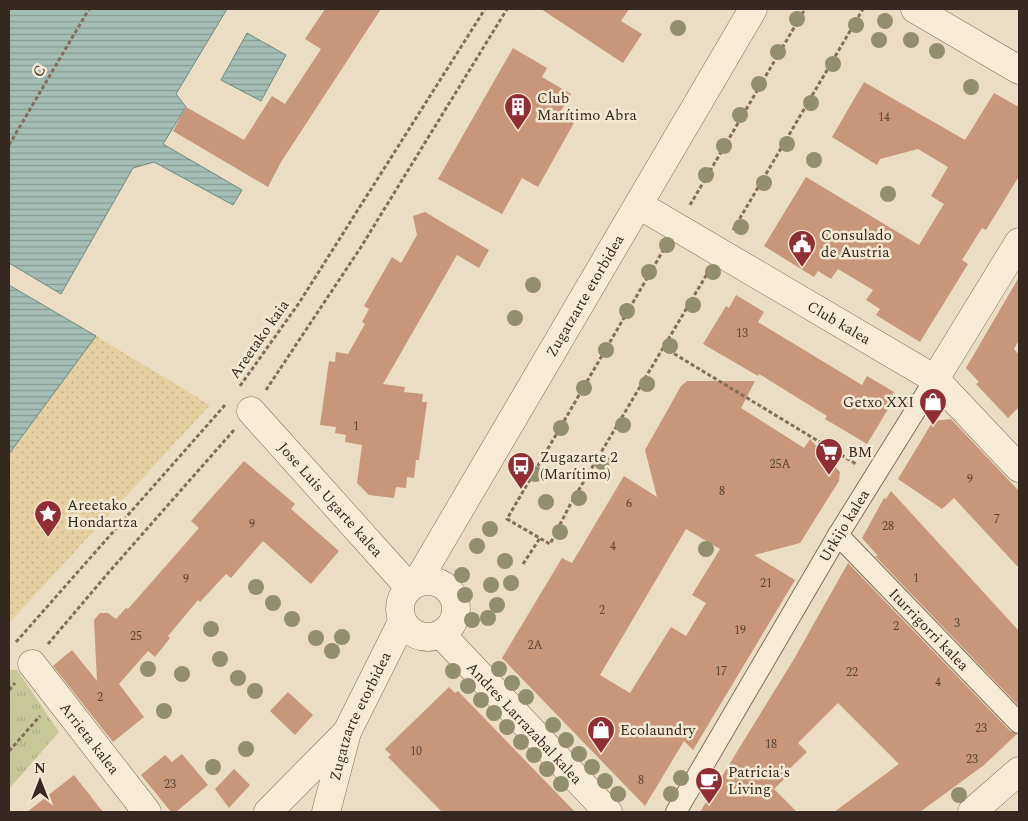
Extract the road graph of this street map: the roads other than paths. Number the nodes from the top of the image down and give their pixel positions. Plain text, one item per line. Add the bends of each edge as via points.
1 (753, 9) edge
2 (915, 9) edge
3 (1019, 70) edge
4 (639, 205) junction
5 (1019, 242) edge
6 (935, 378) junction
7 (238, 402) road end
8 (1019, 468) edge
9 (838, 536) junction
10 (413, 585) junction
11 (402, 622) junction
12 (440, 634) junction
13 (32, 664) road end
14 (1019, 723) edge
15 (347, 732) junction
16 (1019, 771) edge
17 (147, 812) edge
18 (268, 812) edge
19 (326, 812) edge
20 (608, 812) edge
21 (676, 812) edge
22 (972, 812) edge

1 - 4 street, Zugatzarte etorbidea
2 - 3 street
4 - 6 street, Club kalea
4 - 10 street, Zugatzarte etorbidea
5 - 6 street, Urkijo kalea
6 - 8 street, Club kalea
6 - 9 street, Urkijo kalea
7 - 10 street, Jose Luis Ugarte kalea
9 - 14 street, Iturrigorri kalea
9 - 21 street, Urkijo kalea
10 - 11 street, Zugatzarte etorbidea via 400,603
10 - 12 street via 436,582 444,585 454,598 453,622
11 - 12 street via 415,635
11 - 15 street, Zugatzarte etorbidea
12 - 20 street, Andres Larrazabal kalea
13 - 17 street, Arrieta kalea
15 - 18 street
15 - 19 street, Zugatzarte etorbidea
16 - 22 street

